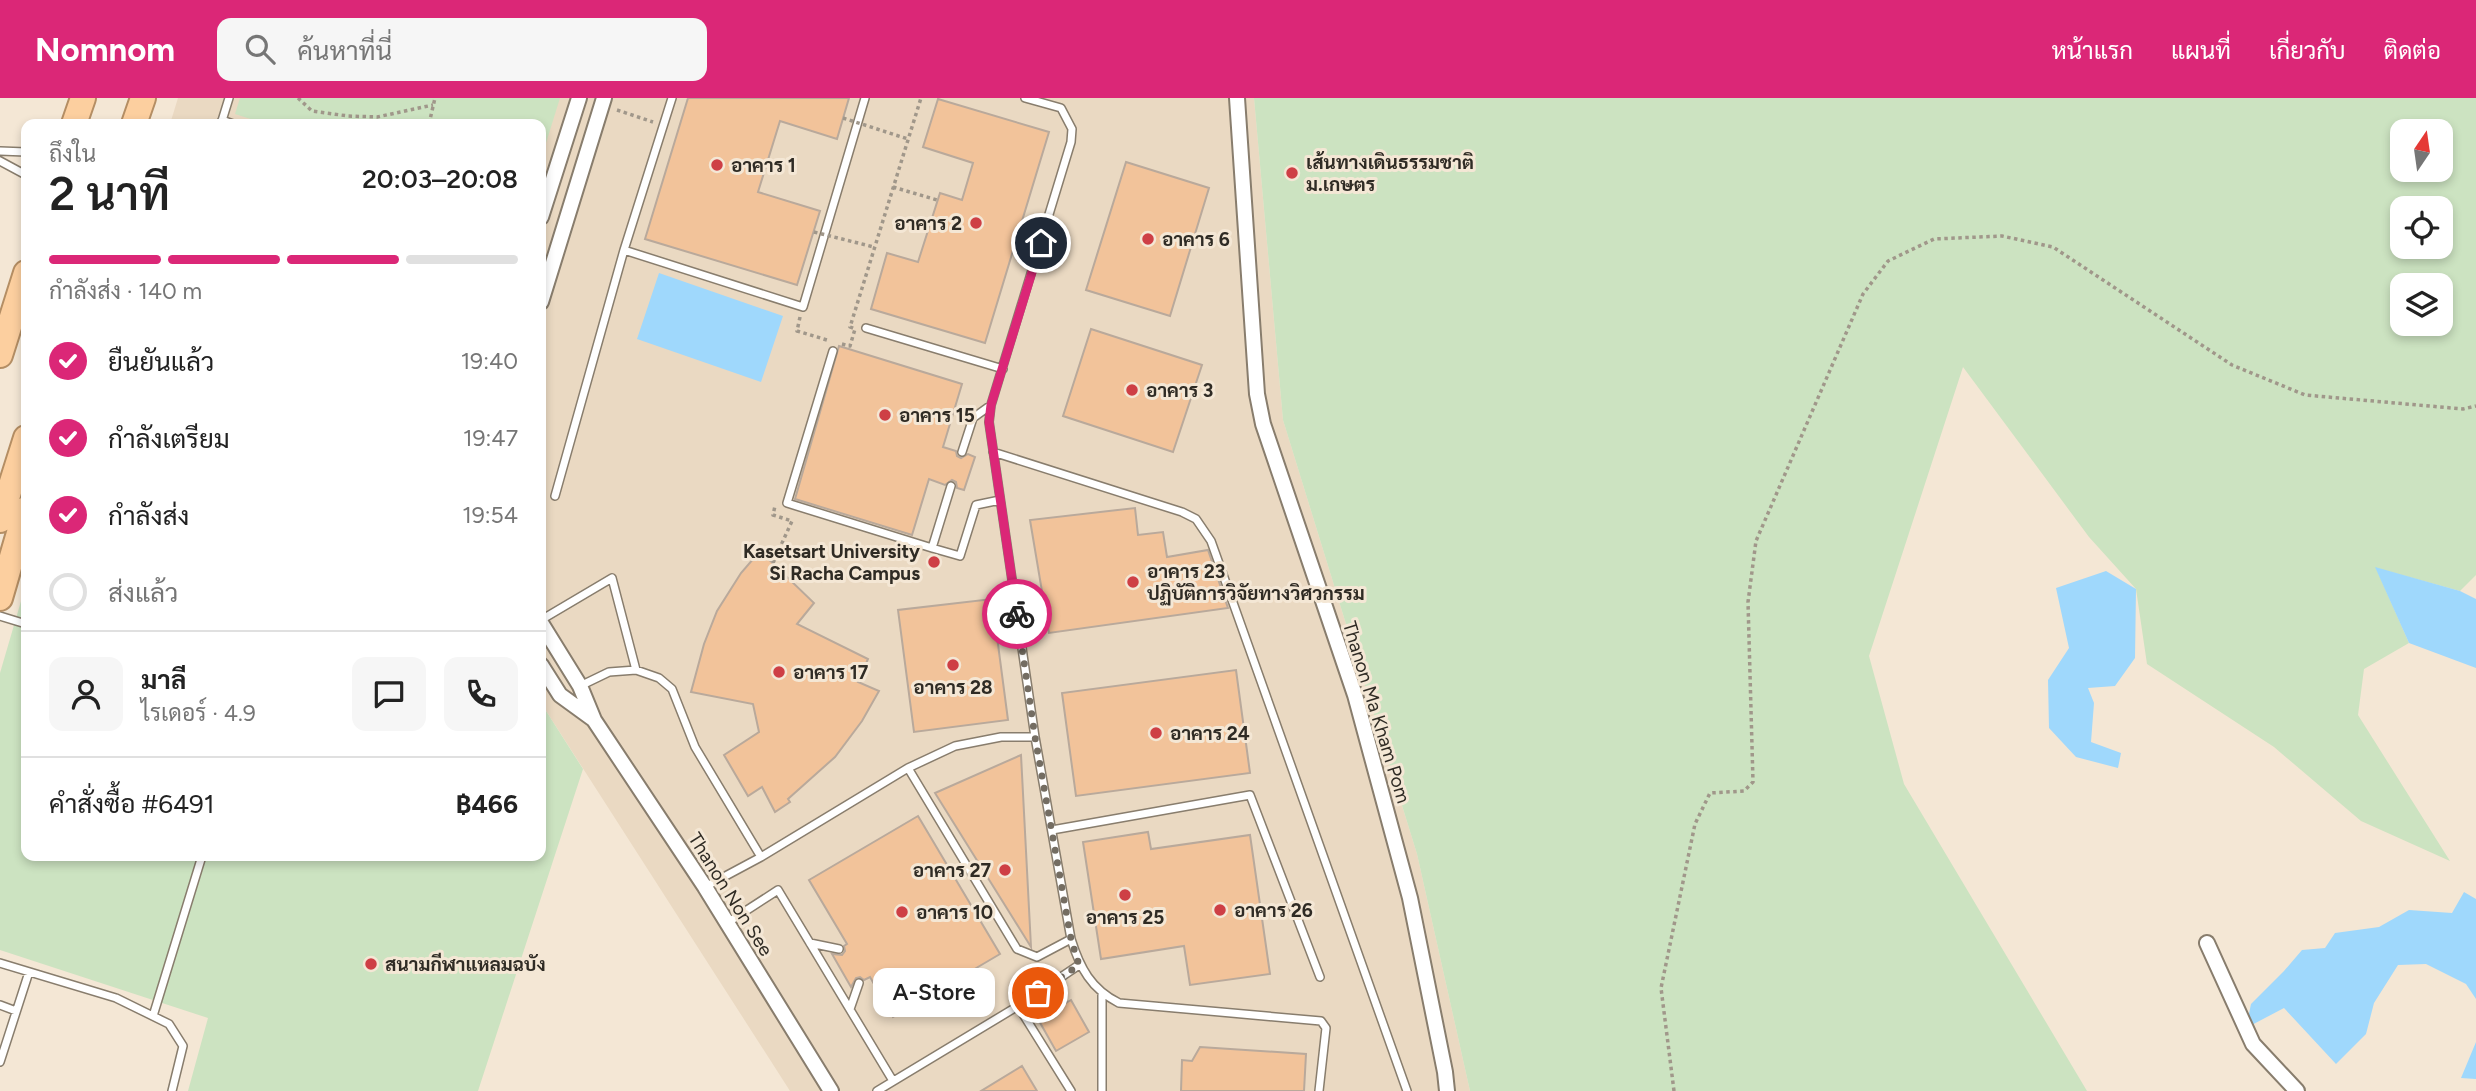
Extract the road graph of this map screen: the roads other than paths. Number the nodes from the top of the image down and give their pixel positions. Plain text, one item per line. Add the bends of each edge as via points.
1 (83, 98) edge
2 (143, 98) edge
3 (229, 98) edge
4 (579, 98) edge
5 (604, 98) edge
6 (672, 98) edge
7 (865, 98) edge
8 (1025, 98) edge
9 (1237, 98) edge
10 (76, 119) edge
11 (136, 119) edge
12 (222, 119) edge
13 (0, 151) edge
14 (21, 152) edge
15 (0, 161) edge
16 (21, 172) edge
17 (546, 201) edge
18 (624, 250) junction
19 (546, 286) edge
20 (21, 288) edge
21 (866, 328) dead end
22 (1, 346) edge
23 (833, 351) dead end
24 (1003, 369) junction
25 (991, 405) junction
26 (993, 452) junction
27 (962, 453) dead end
28 (21, 454) edge
29 (951, 486) dead end
30 (555, 496) dead end
31 (1000, 500) junction
32 (0, 520) edge
33 (21, 526) edge
34 (932, 548) junction
35 (0, 598) edge
36 (0, 616) edge
37 (546, 618) edge
38 (21, 622) edge
39 (546, 629) edge
40 (636, 670) junction
41 (546, 673) edge
42 (580, 686) junction
43 (594, 720) junction
44 (1035, 737) junction
45 (908, 768) junction
46 (1052, 831) junction
47 (761, 857) junction
48 (200, 861) edge
49 (705, 887) junction
50 (727, 923) junction
51 (1071, 939) junction
52 (810, 943) junction
53 (2207, 943) dead end
54 (839, 949) dead end
55 (0, 963) edge
56 (1079, 965) junction
57 (29, 972) junction
58 (1320, 977) dead end
59 (859, 983) dead end
60 (1102, 995) junction
61 (0, 1005) edge
62 (1018, 1006) junction
63 (850, 1009) junction
64 (16, 1011) junction
65 (153, 1016) junction
66 (0, 1062) edge
67 (893, 1081) junction
68 (172, 1091) edge
69 (831, 1091) edge
70 (877, 1091) edge
71 (1071, 1091) edge
72 (1102, 1091) edge
73 (1319, 1091) edge
74 (1407, 1091) edge
75 (1447, 1091) edge
76 (2297, 1091) edge

1 - 10 highway
2 - 11 highway
3 - 12 lane
4 - 17 street
5 - 19 street
6 - 18 lane
7 - 18 lane via 803,307
8 - 24 lane via 1061,108 1072,129 1071,142
9 - 75 street, Thanon Ma Kham Pom via 1257,394 1263,424 1362,720 1410,898
13 - 14 lane
15 - 16 lane
18 - 30 lane
20 - 22 highway
21 - 24 lane
23 - 34 lane via 787,503
24 - 25 lane
25 - 26 lane
25 - 27 lane via 973,418
26 - 31 lane
26 - 74 lane via 1182,512 1196,519 1211,541
28 - 32 highway
29 - 34 lane
31 - 34 lane via 976,505 960,556
31 - 44 lane
33 - 35 highway
36 - 38 lane
37 - 40 lane via 612,578
39 - 42 street, Thanon Non See
40 - 42 lane via 609,672
40 - 47 lane via 659,678 672,689 695,747
41 - 43 street, Thanon Non See via 560,695
42 - 43 street, Thanon Non See
43 - 49 street, Thanon Non See
44 - 45 lane via 1001,737 956,746
44 - 46 lane
45 - 47 lane
45 - 51 lane via 1017,949 1037,957
46 - 51 lane
46 - 58 lane via 1250,795
47 - 49 lane
48 - 65 lane
49 - 50 street, Thanon Non See
50 - 52 lane via 778,890
50 - 69 street, Thanon Non See
51 - 56 lane
52 - 54 lane
52 - 63 lane
53 - 76 street via 2253,1044
55 - 57 lane
56 - 60 lane
56 - 62 lane
57 - 64 lane
57 - 65 lane via 116,998
59 - 63 lane
60 - 72 lane
60 - 73 lane via 1119,1003 1317,1019 1326,1028
61 - 64 lane
62 - 67 lane
62 - 71 lane
63 - 67 lane
64 - 66 lane
65 - 68 lane via 169,1024 183,1046
67 - 70 lane

